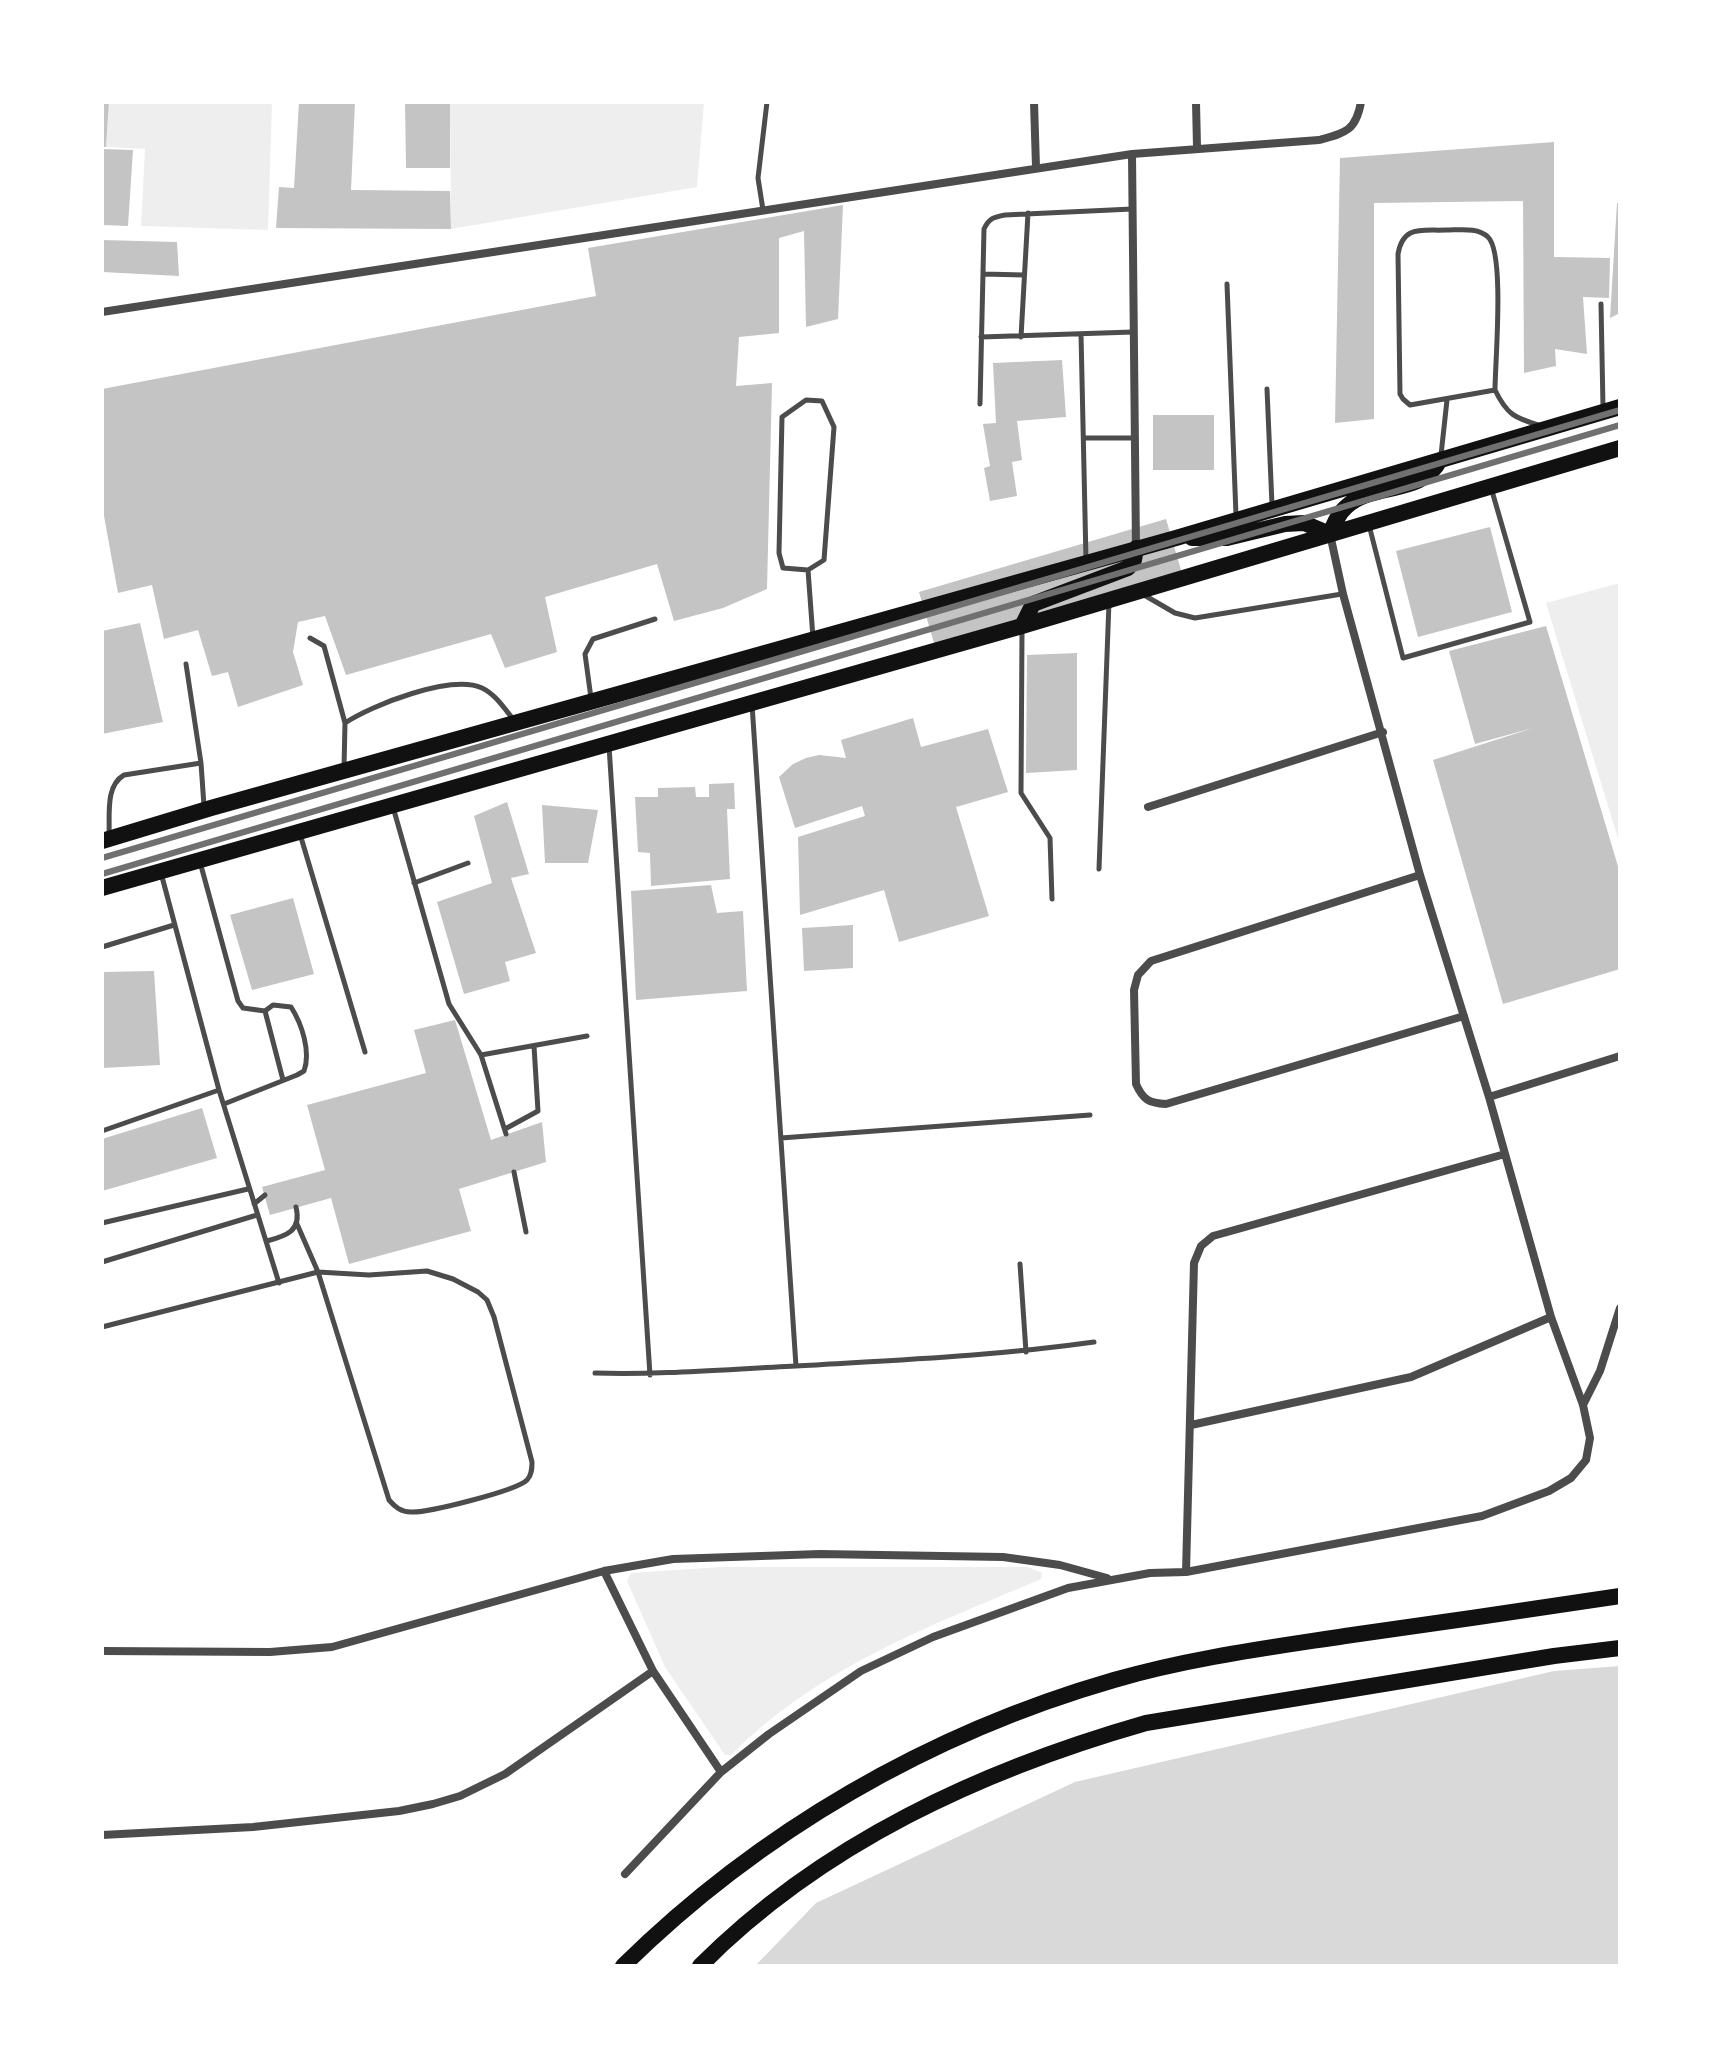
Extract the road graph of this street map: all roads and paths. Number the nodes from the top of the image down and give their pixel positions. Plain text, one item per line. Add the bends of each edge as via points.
1 (767, 102) edge
2 (1034, 102) edge
3 (1196, 102) edge
4 (1361, 102) edge
5 (1197, 147) junction
6 (1132, 154) junction
7 (1036, 167) junction
8 (1132, 209) junction
9 (763, 210) junction
10 (1028, 213) junction
11 (983, 274) junction
12 (1024, 275) junction
13 (1227, 284) dead end
14 (1601, 304) dead end
15 (102, 312) edge
16 (1134, 332) junction
17 (1081, 334) junction
18 (981, 337) junction
19 (1021, 337) junction
20 (1267, 389) dead end
21 (1495, 390) junction
22 (1447, 400) junction
23 (980, 404) dead end
24 (1620, 407) edge
25 (1603, 412) junction
26 (1549, 428) junction
27 (1084, 438) junction
28 (1135, 438) junction
29 (1620, 448) edge
30 (1440, 460) junction
31 (1491, 486) junction
32 (1273, 510) junction
33 (1237, 520) junction
34 (1369, 523) junction
35 (1330, 534) junction
36 (1176, 538) junction
37 (1136, 548) junction
38 (1086, 561) junction
39 (808, 570) junction
40 (1136, 591) junction
41 (1343, 594) junction
42 (1109, 599) junction
43 (655, 619) dead end
44 (1022, 626) junction
45 (310, 638) dead end
46 (813, 639) junction
47 (186, 664) dead end
48 (591, 702) junction
49 (752, 703) junction
50 (345, 723) junction
51 (516, 723) junction
52 (1383, 732) junction
53 (609, 746) junction
54 (201, 763) junction
55 (344, 772) junction
56 (392, 807) junction
57 (1148, 807) dead end
58 (205, 810) junction
59 (300, 833) junction
60 (106, 840) edge
61 (200, 861) junction
62 (468, 863) dead end
63 (1099, 869) dead end
64 (161, 872) junction
65 (1420, 875) junction
66 (126, 882) junction
67 (414, 883) junction
68 (102, 888) edge
69 (102, 899) edge
70 (1052, 899) dead end
71 (174, 925) junction
72 (102, 947) edge
73 (265, 1011) junction
74 (1464, 1016) junction
75 (587, 1036) dead end
76 (534, 1046) junction
77 (365, 1052) dead end
78 (481, 1055) junction
79 (1620, 1056) edge
80 (283, 1080) junction
81 (219, 1090) junction
82 (1489, 1097) junction
83 (224, 1104) junction
84 (1090, 1115) dead end
85 (102, 1131) edge
86 (781, 1138) junction
87 (1505, 1154) junction
88 (514, 1172) dead end
89 (248, 1189) junction
90 (265, 1195) dead end
91 (254, 1204) junction
92 (296, 1207) dead end
93 (257, 1215) junction
94 (102, 1223) edge
95 (297, 1224) junction
96 (526, 1232) dead end
97 (267, 1241) junction
98 (102, 1262) edge
99 (1020, 1264) dead end
100 (318, 1272) junction
101 (279, 1283) junction
102 (1620, 1308) edge
103 (1551, 1317) junction
104 (102, 1327) edge
105 (1094, 1342) dead end
106 (1026, 1352) junction
107 (796, 1366) junction
108 (595, 1373) dead end
109 (650, 1375) junction
110 (1583, 1405) junction
111 (1191, 1425) junction
112 (604, 1571) junction
113 (1186, 1572) junction
114 (1112, 1579) junction
115 (1620, 1596) edge
116 (1620, 1648) edge
117 (102, 1651) edge
118 (653, 1671) junction
119 (721, 1772) junction
120 (102, 1835) edge
121 (625, 1874) dead end
122 (623, 1966) edge
123 (700, 1966) edge

1 - 9 lane via 758,178
2 - 7 street
3 - 5 street
4 - 5 street via 1356,123 1344,133 1319,140
5 - 6 street
6 - 7 street
6 - 8 street
7 - 9 street
8 - 10 lane
8 - 16 street
9 - 15 street
10 - 11 lane via 987,222
10 - 12 lane
11 - 12 lane
11 - 18 lane
12 - 19 lane
13 - 33 lane
14 - 25 lane
16 - 17 lane
16 - 28 street
17 - 19 lane
17 - 27 lane
18 - 19 lane
18 - 23 lane
20 - 32 lane
21 - 22 lane
21 - 22 lane via 1498,280 1490,239 1479,231 1411,231 1400,240 1398,254 1400,394 1410,405
21 - 26 lane via 1505,410
22 - 30 lane
24 - 25 highway
25 - 26 highway
26 - 30 highway
27 - 28 lane
27 - 38 lane
28 - 37 street
29 - 31 highway
30 - 32 highway
30 - 35 highway via 1431,474 1417,481 1347,505
31 - 34 highway
31 - 34 lane via 1530,622 1403,658
32 - 33 highway
33 - 36 highway
34 - 35 highway
35 - 36 highway via 1304,523 1227,538
35 - 40 highway
35 - 41 street
36 - 37 highway
37 - 38 highway
37 - 44 highway via 1128,568 1033,604
38 - 46 highway
39 - 39 lane via 824,560 834,427 822,401 806,400 782,417 779,553 783,568
39 - 46 lane
40 - 41 lane via 1195,618
40 - 42 highway
41 - 52 street
42 - 44 highway
42 - 63 lane
43 - 48 lane via 593,639 585,654
44 - 49 highway
44 - 70 lane via 1021,793 1050,838
45 - 50 lane via 324,646
46 - 48 highway
47 - 54 lane
48 - 51 highway
49 - 53 highway
49 - 86 lane
50 - 51 lane via 376,706 459,684 482,688
50 - 55 lane
51 - 55 highway
52 - 57 street
52 - 65 street
53 - 56 highway
53 - 109 lane
54 - 58 lane
54 - 60 lane via 115,780
55 - 58 highway
56 - 59 highway
56 - 67 lane
58 - 60 highway
59 - 61 highway
59 - 77 lane
61 - 64 highway
61 - 73 lane via 238,1001 243,1008
62 - 67 lane
64 - 66 highway
64 - 71 lane
65 - 74 street
65 - 74 street via 1151,961 1138,975 1134,990 1136,1084 1142,1098 1166,1104
66 - 68 highway
66 - 69 highway
67 - 78 lane via 449,1004
71 - 72 lane
71 - 81 lane
73 - 80 lane
73 - 80 lane via 273,1005 291,1007 307,1054 304,1071
74 - 82 street
75 - 76 lane
76 - 78 lane
76 - 78 lane via 538,1111 506,1132
79 - 82 street
80 - 83 lane
81 - 83 lane
81 - 85 lane
82 - 87 street
83 - 89 lane
84 - 86 lane
86 - 107 lane
87 - 103 street
87 - 111 street via 1213,1236 1201,1246 1194,1263
88 - 96 lane
89 - 91 lane
89 - 94 lane
90 - 91 lane
91 - 93 lane
92 - 95 lane
93 - 97 lane
93 - 98 lane
95 - 97 lane via 287,1236
95 - 100 lane
97 - 101 lane
99 - 106 lane
100 - 100 lane via 395,1507 416,1513 489,1495 527,1479 532,1462 487,1300 453,1279 427,1271
100 - 101 lane
101 - 104 lane
102 - 110 street
103 - 110 street
103 - 111 street via 1411,1377
105 - 106 lane
106 - 107 lane
107 - 109 lane
108 - 109 lane
110 - 113 street via 1590,1438 1586,1460 1571,1478 1549,1491 1482,1516
111 - 113 street
112 - 114 street via 673,1559 988,1556 1060,1565
112 - 117 street via 332,1647
112 - 118 street
113 - 114 street
114 - 119 street via 1055,1593 897,1652 817,1701
115 - 122 highway via 1223,1654 1115,1680 1011,1715 910,1760 815,1814 726,1876
116 - 123 highway via 1146,1723 1095,1737 954,1792 870,1837 782,1894
118 - 119 street
118 - 120 street via 505,1774 460,1796 399,1811 253,1827
119 - 121 street

